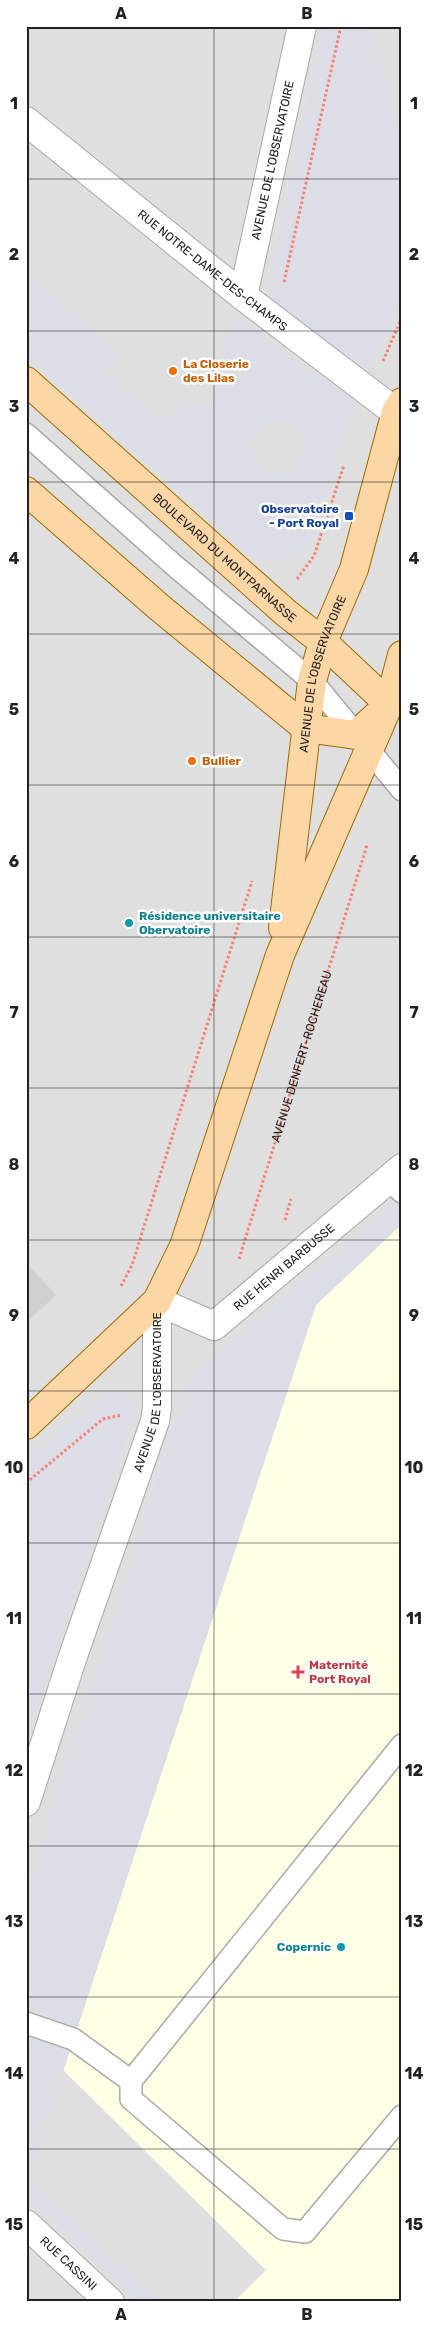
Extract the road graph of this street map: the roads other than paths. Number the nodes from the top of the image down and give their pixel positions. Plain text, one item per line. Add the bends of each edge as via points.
1 (302, 26) edge
2 (26, 121) edge
3 (242, 296) junction
4 (26, 381) edge
5 (400, 410) edge
6 (26, 434) edge
7 (26, 491) edge
8 (323, 642) junction
9 (402, 655) edge
10 (312, 681) junction
11 (389, 704) junction
12 (306, 728) junction
13 (363, 743) junction
14 (402, 790) edge
15 (280, 955) junction
16 (397, 1180) edge
17 (157, 1301) junction
18 (26, 1425) edge
19 (402, 1745) edge
20 (26, 1802) edge
21 (26, 2023) edge
22 (131, 2081) junction
23 (402, 2116) edge
24 (26, 2224) edge
25 (110, 2302) edge

1 - 3 street, AVENUE DE L'OBSERVATOIRE
2 - 3 street, RUE NOTRE-DAME-DES-CHAMPS
3 - 5 street, RUE NOTRE-DAME-DES-CHAMPS
4 - 8 main road, BOULEVARD DU MONTPARNASSE via 286,613
5 - 8 main road, AVENUE DE L'OBSERVATOIRE via 354,569
6 - 10 lane via 175,566
7 - 12 main road via 160,608
8 - 10 main road, AVENUE DE L'OBSERVATOIRE
8 - 11 main road, BOULEVARD DU MONTPARNASSE
9 - 11 main road, AVENUE DE L'OBSERVATOIRE
10 - 12 main road, AVENUE DE L'OBSERVATOIRE
10 - 13 lane
11 - 13 main road, AVENUE DE L'OBSERVATOIRE
12 - 13 main road
12 - 15 main road, AVENUE DE L'OBSERVATOIRE
13 - 14 lane
13 - 15 main road, AVENUE DE L'OBSERVATOIRE
15 - 17 main road, AVENUE DE L'OBSERVATOIRE via 184,1246
16 - 17 street, RUE HENRI BARBUSSE via 214,1326
17 - 18 main road
17 - 20 street, AVENUE DE L'OBSERVATOIRE via 155,1421
19 - 22 lane
21 - 22 lane via 73,2039
22 - 23 lane via 131,2099 283,2229 290,2230 306,2232
24 - 25 street, RUE CASSINI

